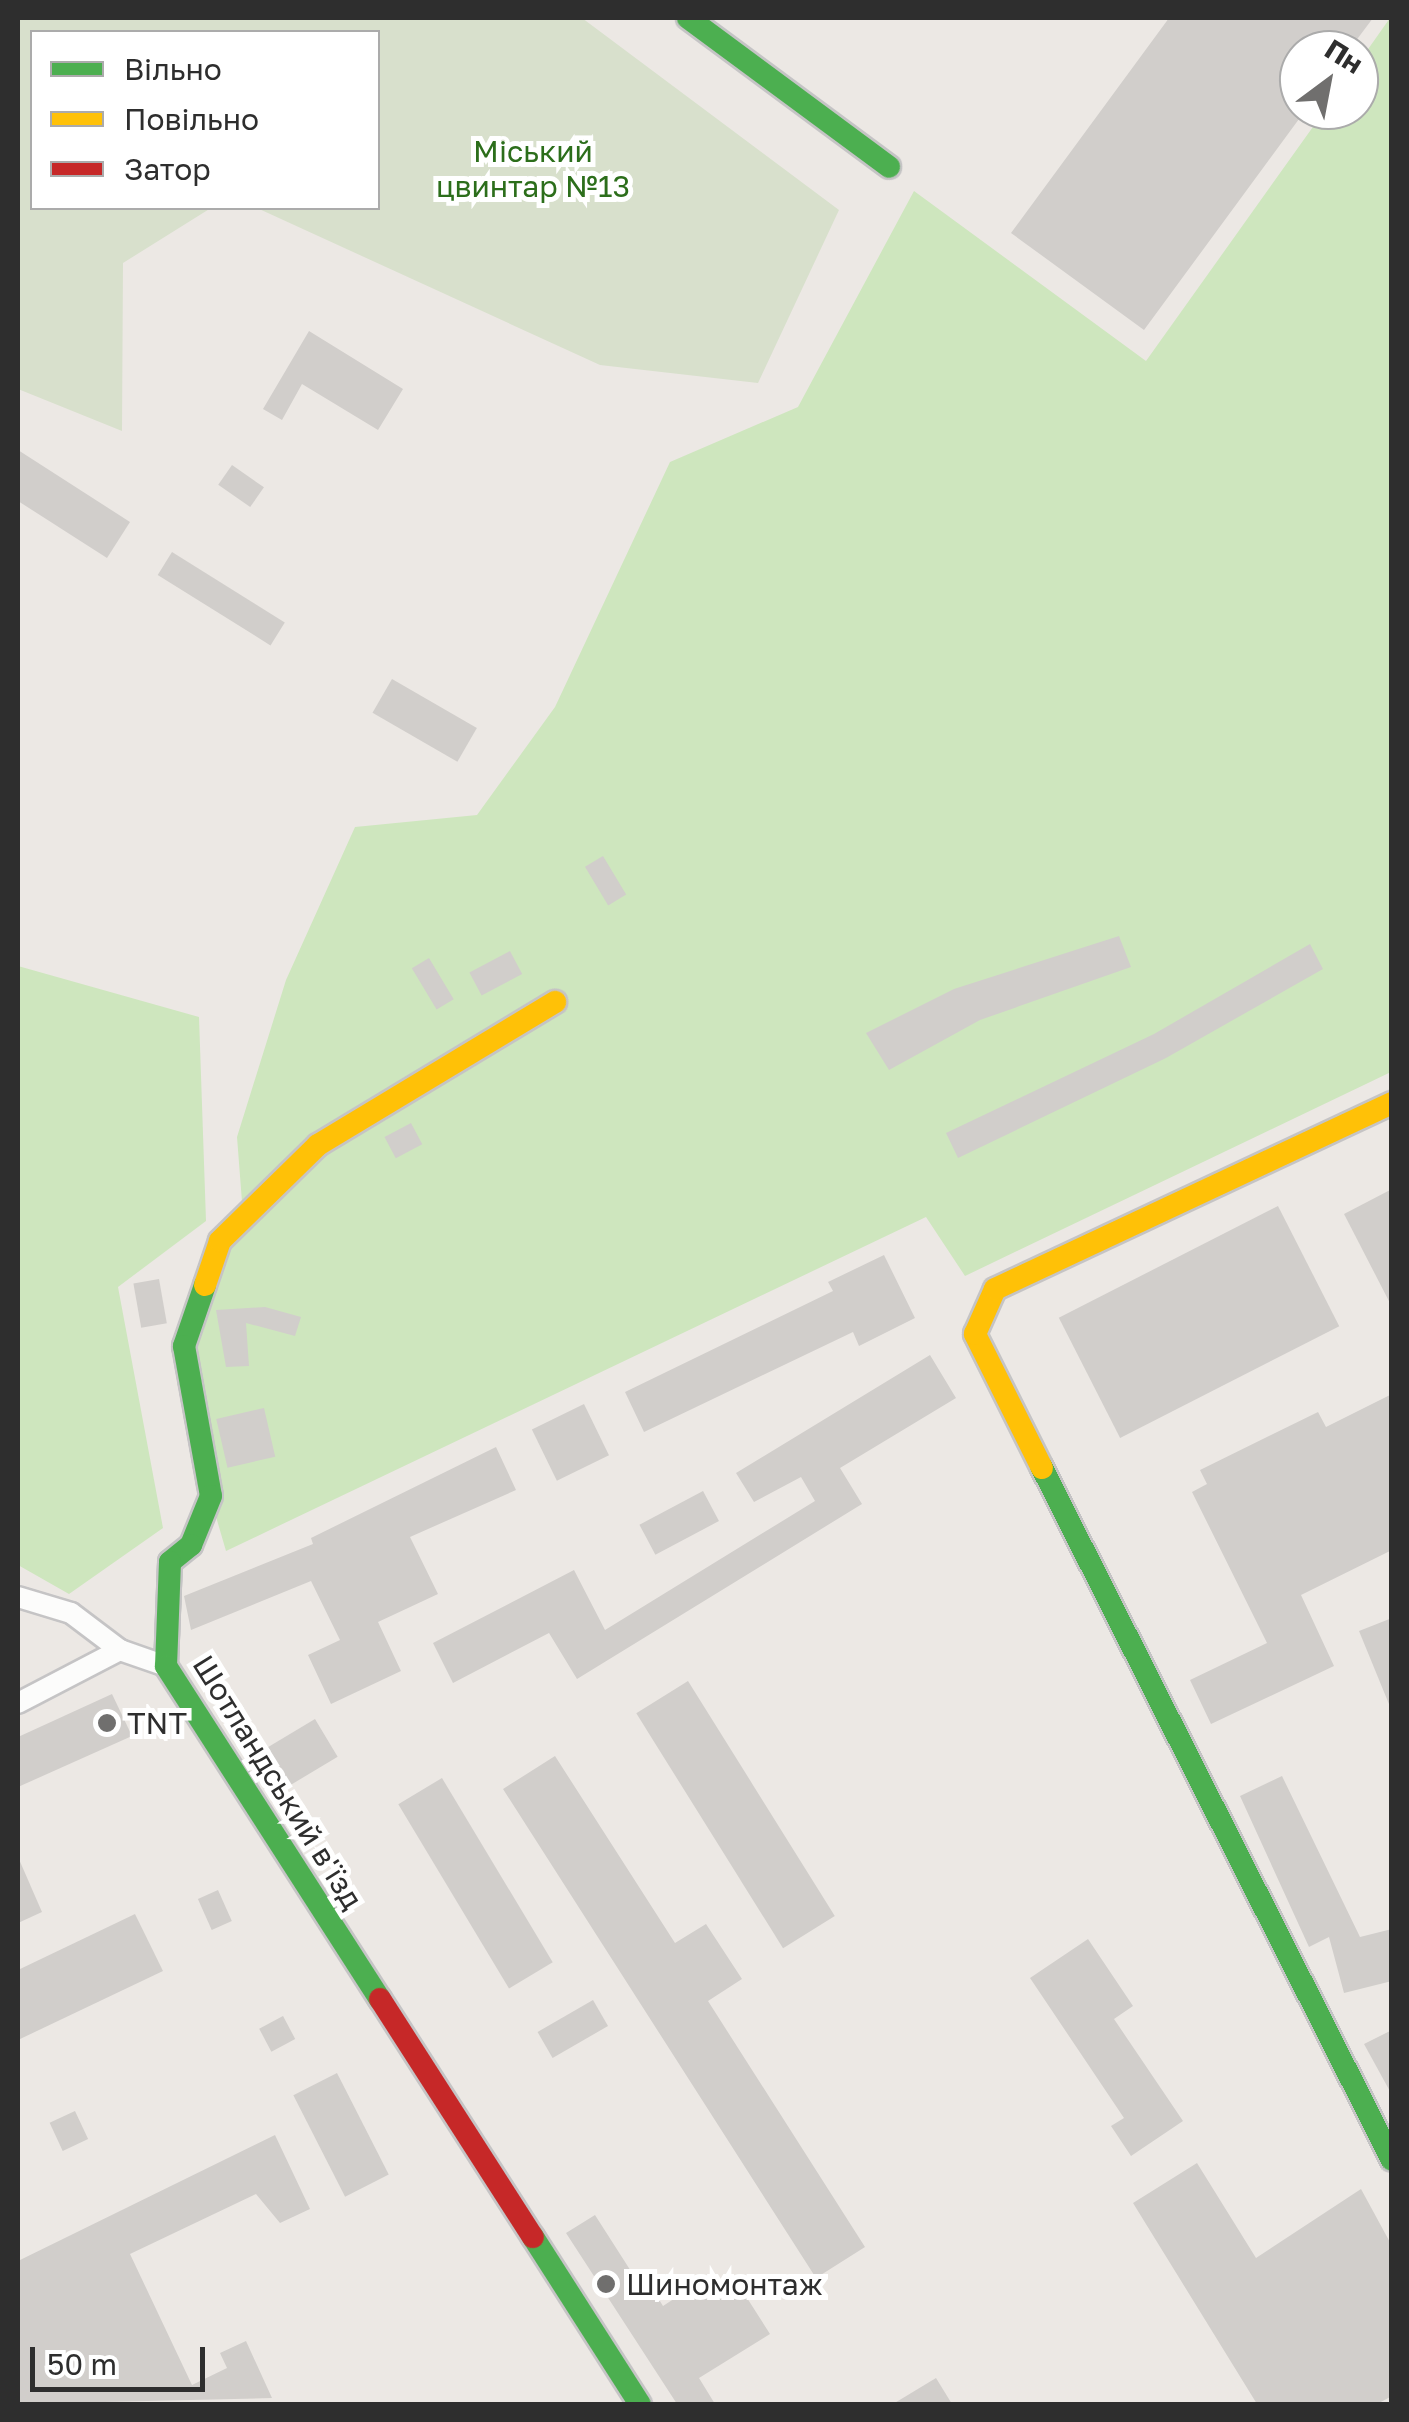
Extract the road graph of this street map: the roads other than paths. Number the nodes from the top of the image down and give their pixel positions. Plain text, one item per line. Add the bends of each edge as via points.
1 (688, 18) edge
2 (889, 168) dead end
3 (555, 1002) dead end
4 (1392, 1104) edge
5 (18, 1597) edge
6 (120, 1650) junction
7 (166, 1666) junction
8 (18, 1703) edge
9 (1392, 2160) edge
10 (640, 2404) edge

1 - 2 street
3 - 7 street, Шотландський в'їзд via 318,1145 220,1241 184,1346 210,1496 205,1523 170,1562 162,1588
4 - 9 street via 994,1289 975,1334
5 - 6 street via 71,1614
6 - 7 street
6 - 8 street
7 - 10 street, Шотландський в'їзд

